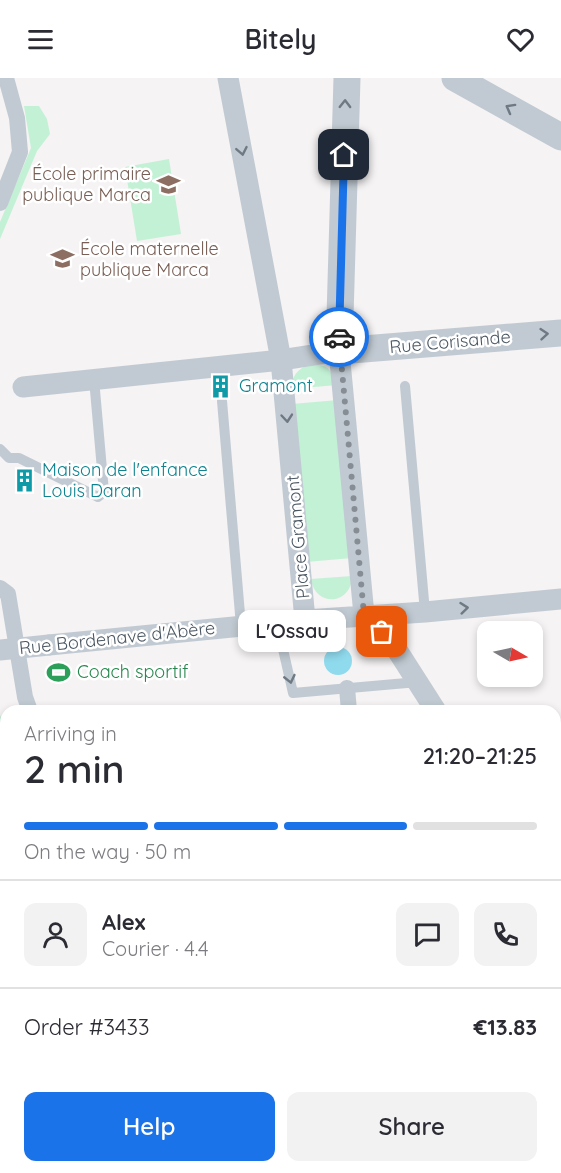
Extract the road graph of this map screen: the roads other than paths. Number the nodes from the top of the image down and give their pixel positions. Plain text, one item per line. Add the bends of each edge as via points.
1 (6, 78) edge
2 (228, 78) edge
3 (347, 78) edge
4 (455, 78) edge
5 (561, 137) edge
6 (0, 203) edge
7 (561, 333) edge
8 (339, 351) junction
9 (281, 360) junction
10 (94, 379) junction
11 (405, 386) dead end
12 (23, 387) dead end
13 (222, 401) dead end
14 (0, 449) edge
15 (0, 588) edge
16 (561, 599) edge
17 (425, 612) junction
18 (364, 615) junction
19 (305, 620) junction
20 (277, 622) junction
21 (241, 626) junction
22 (0, 650) edge
23 (418, 681) junction
24 (347, 688) junction
25 (27, 704) edge
26 (348, 705) edge
27 (432, 705) edge

1 - 6 street via 17,118 20,152
2 -> 9 street, Place Gramont
8 -> 3 street
5 -> 4 street
8 -> 7 street, Rue Corisande
8 - 9 street
8 - 18 street
9 - 10 street
9 -> 19 street, Place Gramont
10 - 12 street
10 - 14 lane via 104,492 98,497 19,458 9,458
11 - 17 lane
13 - 21 lane
15 - 25 street via 8,594
17 -> 16 street, Place Gramont
17 - 18 street, Place Gramont
18 - 19 street, Place Gramont
18 - 23 street via 390,639
19 - 20 street, Rue Bordenave d'Abère
20 - 21 street, Rue Bordenave d'Abère
20 -> 24 lane via 293,693
21 - 22 street, Rue Bordenave d'Abère, bridge
23 - 24 lane
23 - 27 street
24 - 26 street

